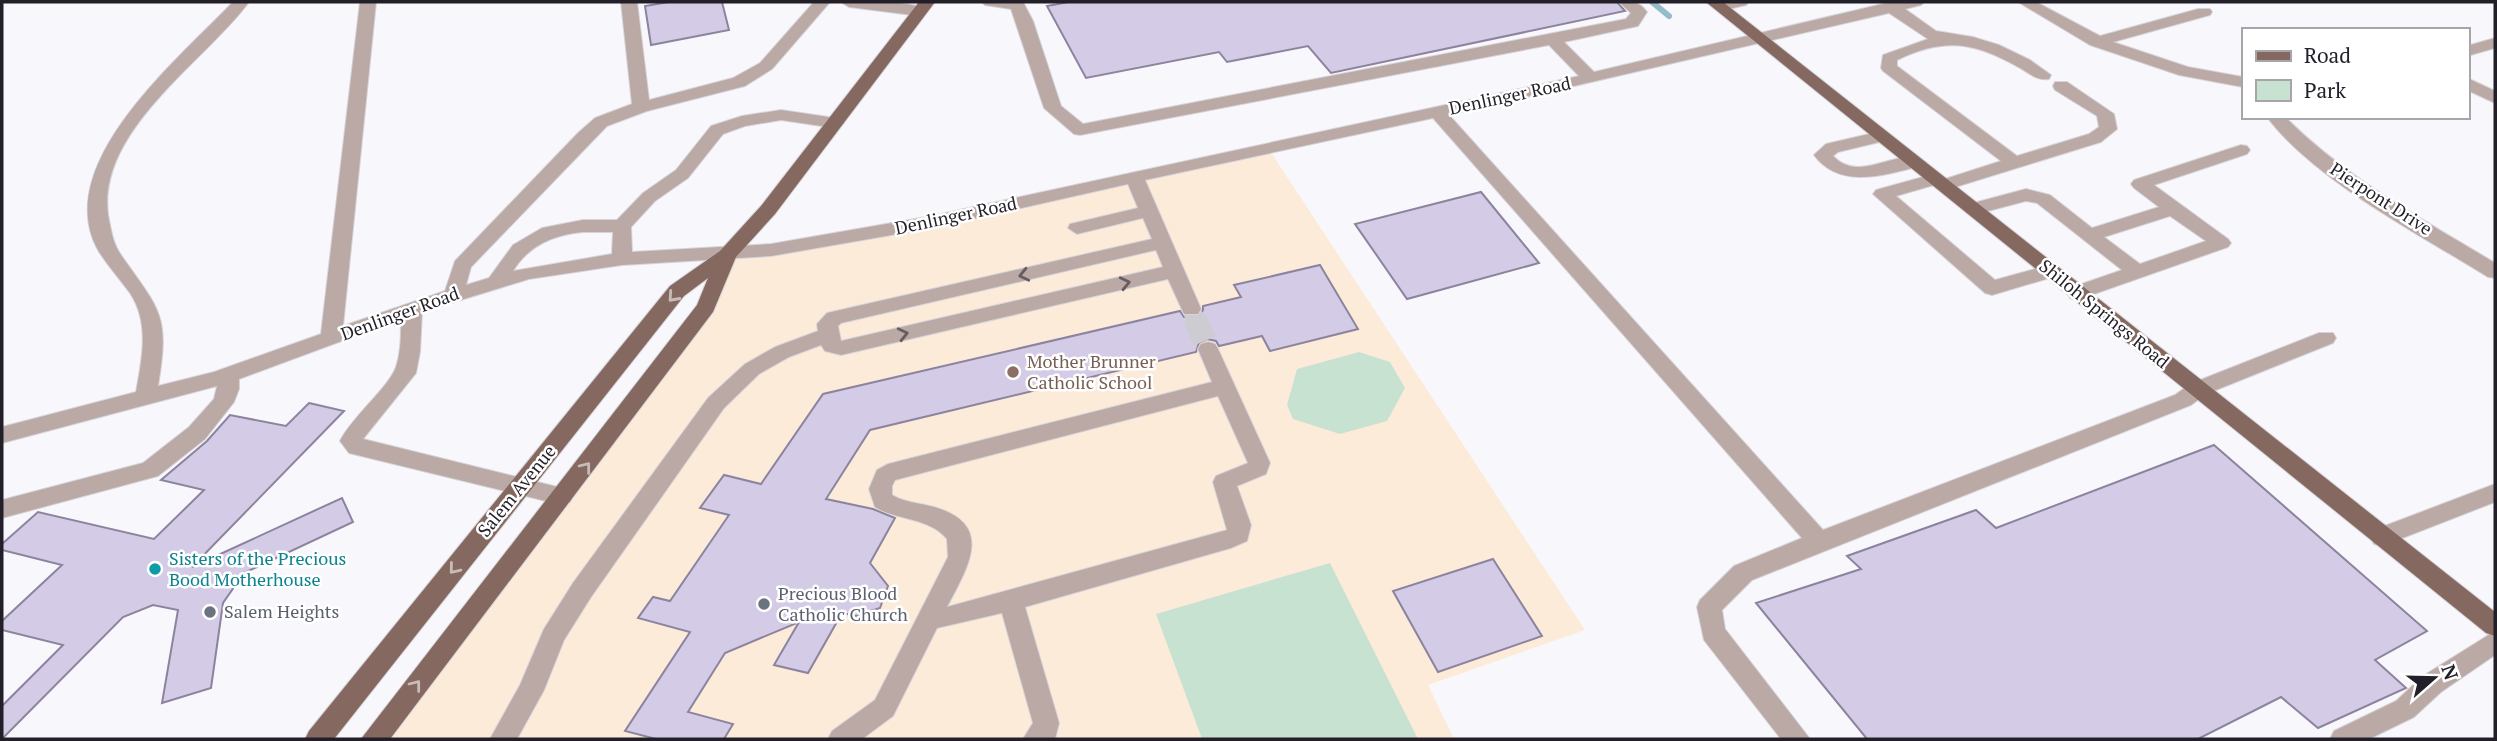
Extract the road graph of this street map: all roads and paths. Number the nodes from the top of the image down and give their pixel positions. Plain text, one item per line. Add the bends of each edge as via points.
1 (241, 2) edge
2 (368, 2) edge
3 (629, 2) edge
4 (821, 2) edge
5 (849, 2) edge
6 (990, 2) edge
7 (1627, 2) edge
8 (1741, 2) edge
9 (1833, 2) edge
10 (1912, 2) edge
11 (2026, 2) edge
12 (1025, 3) edge
13 (1717, 4) edge
14 (924, 6) edge
15 (1891, 7) junction
16 (2204, 12) dead end
17 (1853, 15) junction
18 (1758, 37) junction
19 (1553, 40) junction
20 (1949, 40) junction
21 (2096, 42) junction
22 (2495, 43) edge
23 (2469, 50) edge
24 (2043, 75) dead end
25 (1590, 78) junction
26 (2242, 82) edge
27 (2469, 84) edge
28 (2061, 86) dead end
29 (2495, 98) edge
30 (641, 107) junction
31 (1437, 112) junction
32 (2277, 119) edge
33 (835, 123) junction
34 (1882, 136) junction
35 (2241, 150) dead end
36 (1914, 162) junction
37 (2015, 163) junction
38 (1134, 176) junction
39 (1939, 182) junction
40 (1973, 209) junction
41 (2173, 209) junction
42 (1149, 211) junction
43 (622, 226) junction
44 (1077, 228) dead end
45 (2090, 235) junction
46 (1162, 243) junction
47 (727, 255) junction
48 (622, 259) junction
49 (1175, 271) junction
50 (2049, 271) junction
51 (2137, 272) junction
52 (2495, 272) edge
53 (497, 281) junction
54 (454, 293) junction
55 (2077, 293) junction
56 (412, 308) junction
57 (1191, 309) tunnel mouth
58 (828, 335) junction
59 (2326, 338) dead end
60 (331, 339) junction
61 (1208, 349) tunnel mouth
62 (228, 375) junction
63 (1224, 387) junction
64 (2198, 389) junction
65 (145, 399) junction
66 (2, 435) edge
67 (521, 486) junction
68 (2495, 493) edge
69 (562, 496) junction
70 (2, 509) edge
71 (2382, 537) junction
72 (1819, 541) junction
73 (1011, 601) junction
74 (931, 618) junction
75 (2495, 626) edge
76 (2495, 642) edge
77 (318, 739) edge
78 (374, 739) edge
79 (503, 739) edge
80 (841, 739) edge
81 (1036, 739) edge
82 (1797, 739) edge
83 (2343, 739) edge

1 - 65 street via 143,105 113,149 102,177 99,226 106,245 152,316 155,333
2 - 60 street
3 - 30 street
4 - 30 street via 766,66 739,82
5 - 14 street
6 - 12 street
7 - 19 street via 1639,12 1632,23
8 - 13 street
9 - 17 street
10 - 15 street, Denlinger Road
10 - 20 street via 1946,31
11 - 21 street
12 - 19 street via 1025,22 1053,108 1080,130
13 - 18 main road, Shiloh Springs Road
14 - 33 main road, Salem Avenue
15 - 17 street, Denlinger Road
15 - 20 street via 1930,34
16 - 21 street
17 - 18 street, Denlinger Road
18 - 25 street, Denlinger Road
18 - 34 main road, Shiloh Springs Road
19 - 25 street
20 - 24 street via 1960,38 1987,47
20 - 37 street via 1900,52 1889,58 1889,68
21 - 26 street via 2181,71
22 - 23 street
25 - 31 street, Denlinger Road
27 - 29 street
28 - 37 street via 2105,114 2108,130
30 - 54 street via 601,122 584,137 462,265
31 - 38 street, Denlinger Road
31 - 72 street
32 - 52 street, Pierpont Drive via 2336,172
33 - 43 street via 781,115 717,130 682,174 649,197
33 - 47 main road, Salem Avenue
34 - 36 main road, Shiloh Springs Road
34 - 36 street via 1832,148 1824,155 1829,164 1845,172
35 - 41 street via 2140,184
36 - 39 main road, Shiloh Springs Road
37 - 39 street
38 - 42 street
38 - 47 street, Denlinger Road via 878,233
39 - 40 main road, Shiloh Springs Road
39 - 50 street via 1882,194 1992,288
40 - 45 street via 2026,195 2043,199
40 - 50 main road, Shiloh Springs Road
41 - 45 street
41 - 51 street via 2221,243
42 - 44 street
42 - 46 street
43 - 48 street
43 - 53 street via 568,226 535,236 508,259
45 - 51 street
46 - 49 street
46 -> 58 street via 834,318 827,324
47 - 48 street, Denlinger Road
47 -> 67 main road, Salem Avenue via 677,291
69 -> 47 main road, Salem Avenue via 706,307
48 - 53 street, Denlinger Road
49 - 57 street
58 -> 49 street via 832,346 841,348
50 - 55 main road, Shiloh Springs Road
51 - 55 street
53 - 54 street, Denlinger Road
54 - 56 street, Denlinger Road
55 - 64 main road, Shiloh Springs Road
56 - 60 street, Denlinger Road
56 - 67 street via 405,373 351,442
58 - 79 street via 752,369 716,403 582,590 553,636 531,690
59 - 64 street
60 - 62 street, Denlinger Road
61 - 63 street
62 - 65 street, Denlinger Road
62 - 70 street via 223,402 197,433 150,470
63 - 73 street via 1259,463 1251,473 1224,482 1239,534
63 - 74 street via 888,473 880,487 883,501 944,519 959,536 960,557
64 - 71 main road, Shiloh Springs Road
64 - 72 street via 2183,400
65 - 66 street, Denlinger Road
67 - 69 street
67 -> 77 main road, Salem Avenue
68 - 71 street
78 -> 69 main road, Salem Avenue
71 - 75 main road, Shiloh Springs Road
72 - 82 street via 1743,573 1709,607 1713,633
73 - 74 street
73 - 81 street via 1046,723 1044,734
74 - 80 street via 884,708
76 - 83 street via 2432,684 2405,709

